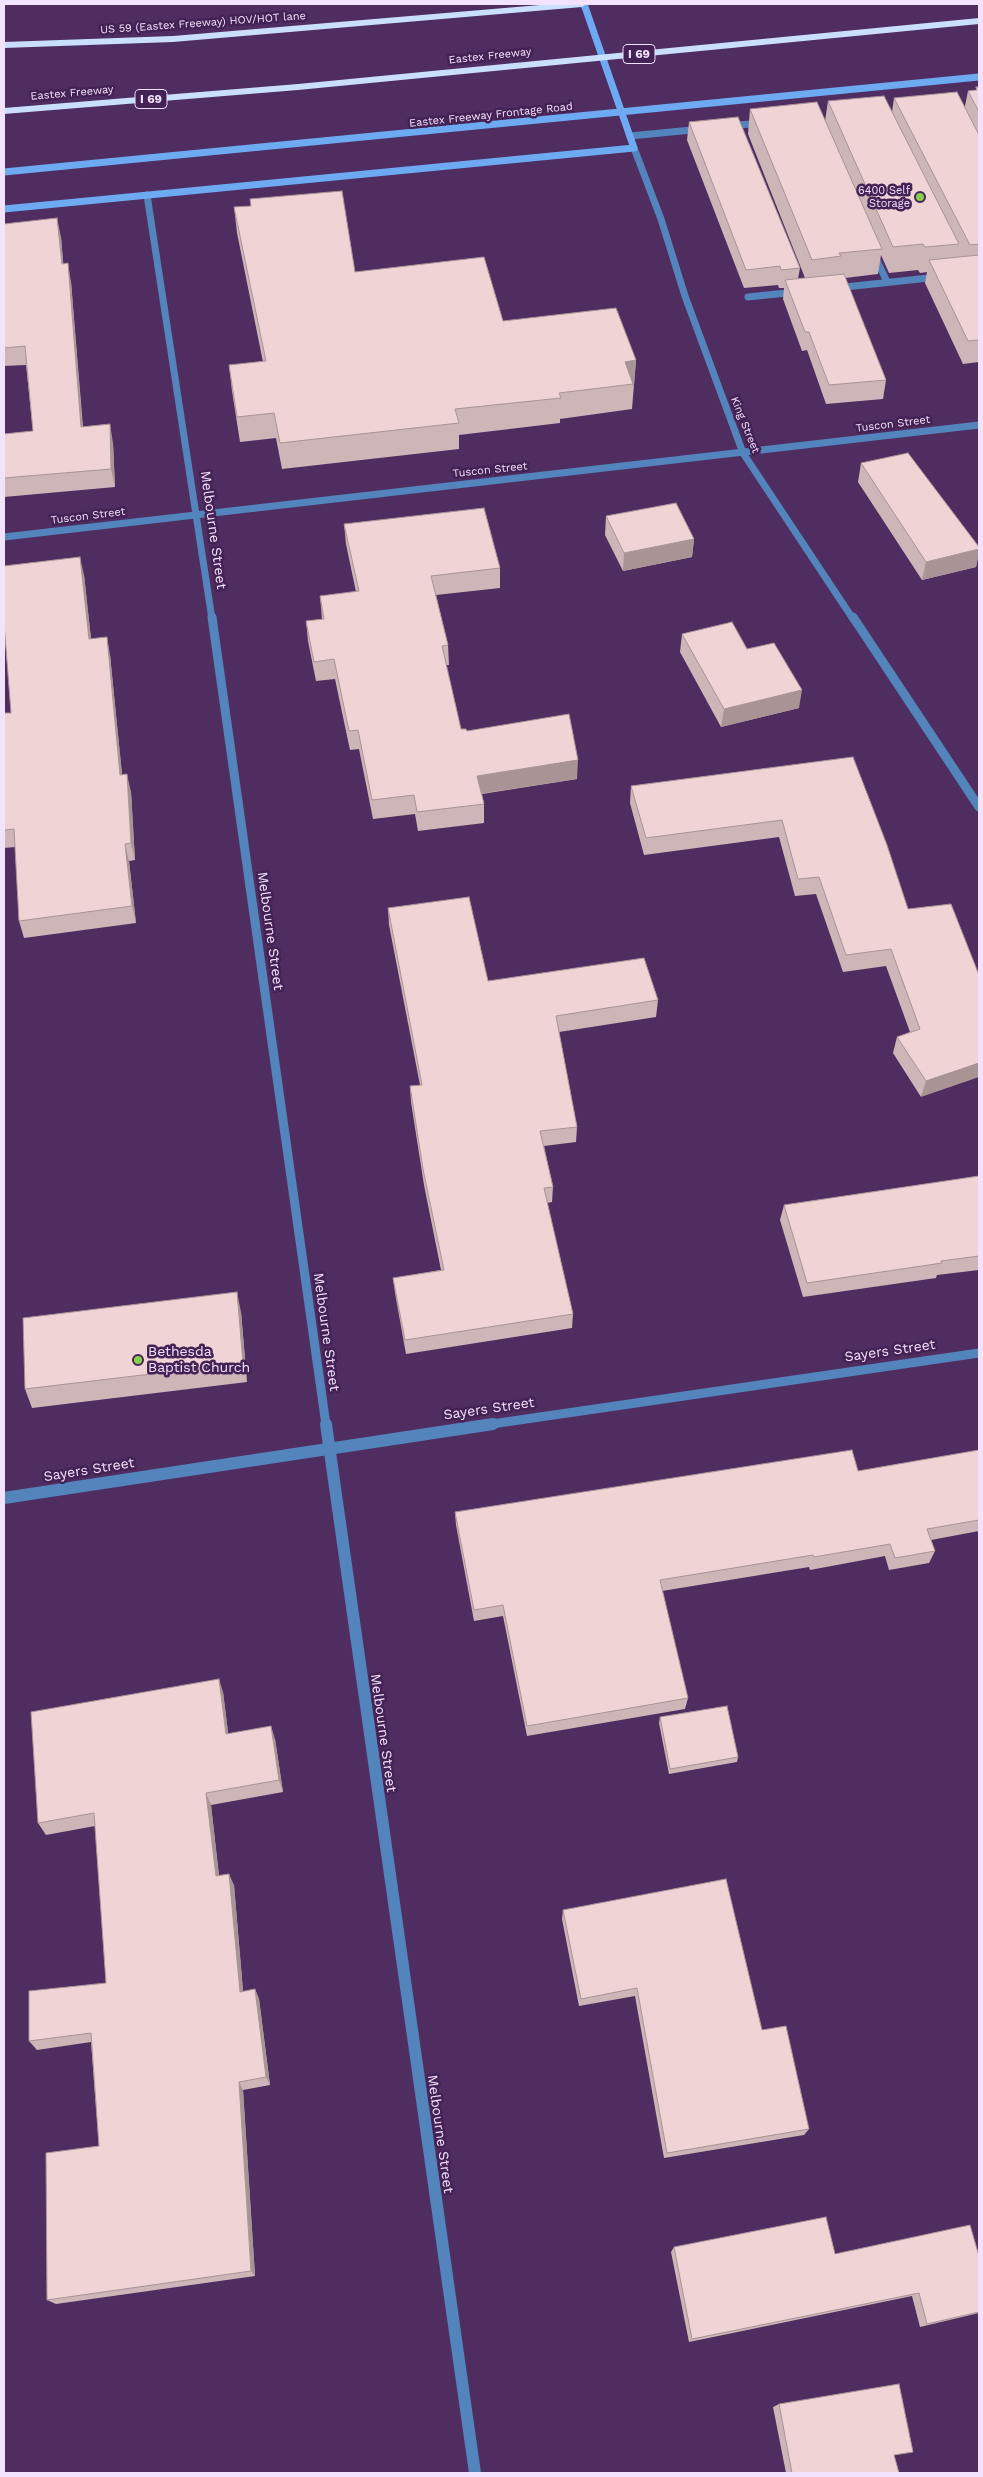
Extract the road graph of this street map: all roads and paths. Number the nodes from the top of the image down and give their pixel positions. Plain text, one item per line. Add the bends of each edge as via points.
1 (583, 4) edge
2 (979, 21) edge
3 (4, 45) edge
4 (979, 77) edge
5 (4, 111) edge
6 (767, 123) edge
7 (738, 125) junction
8 (718, 127) edge
9 (709, 128) edge
10 (742, 135) edge
11 (630, 136) junction
12 (634, 148) junction
13 (4, 172) edge
14 (147, 195) junction
15 (4, 209) edge
16 (871, 246) edge
17 (943, 276) edge
18 (887, 282) junction
19 (823, 289) edge
20 (805, 291) edge
21 (748, 297) dead end
22 (979, 425) edge
23 (743, 453) junction
24 (197, 513) junction
25 (4, 537) edge
26 (979, 807) edge
27 (979, 1353) edge
28 (328, 1448) junction
29 (4, 1498) edge
30 (475, 2473) edge

1 - 3 highway, US 59 (Eastex Freeway) HOV/HOT lane via 173,38
1 - 11 main road, King Street
2 - 5 highway, Eastex Freeway / I 69 via 298,87
4 - 13 main road, Eastex Freeway Frontage Road
6 - 7 street
7 - 8 street
7 - 10 street
9 - 11 street
11 - 12 main road, King Street
12 - 14 main road
12 - 23 street, King Street
14 - 15 main road
14 - 24 street, Melbourne Street
16 - 18 street
17 - 18 street
18 - 19 street
20 - 21 street
22 - 23 street, Tuscon Street
23 - 24 street, Tuscon Street
23 - 26 street, King Street
24 - 25 street, Tuscon Street
24 - 28 street, Melbourne Street
27 - 28 street, Sayers Street
28 - 29 street, Sayers Street
28 - 30 street, Melbourne Street

